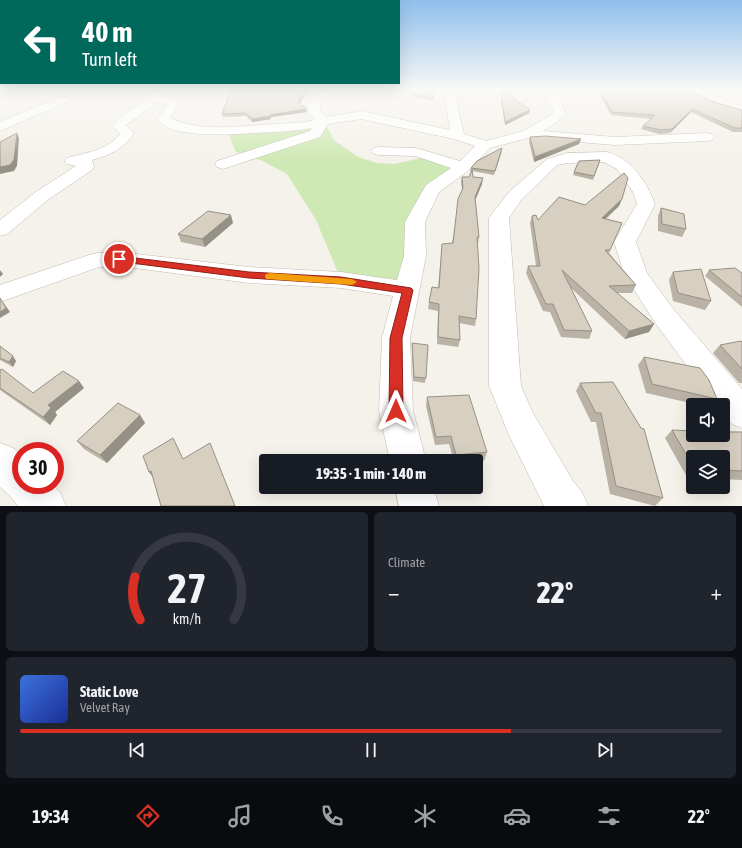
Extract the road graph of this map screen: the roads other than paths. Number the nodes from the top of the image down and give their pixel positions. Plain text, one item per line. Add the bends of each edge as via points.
1 (30, 113) edge
2 (134, 113) edge
3 (167, 113) edge
4 (315, 113) edge
5 (453, 113) edge
6 (559, 113) edge
7 (324, 121) junction
8 (0, 127) edge
9 (528, 134) junction
10 (458, 136) junction
11 (707, 137) dead end
12 (586, 138) junction
13 (485, 145) junction
14 (379, 150) dead end
15 (607, 157) junction
16 (223, 164) dead end
17 (463, 167) junction
18 (0, 230) edge
19 (407, 290) junction
20 (0, 294) edge
21 (742, 414) edge
22 (406, 454) edge
23 (0, 461) edge
24 (12, 472) edge
25 (34, 494) edge
26 (416, 494) edge
27 (46, 506) edge
28 (419, 506) edge
29 (568, 506) edge

1 - 8 street
2 - 18 street via 119,126 127,133 123,141 114,148 72,161 86,163 86,166 43,195
3 - 7 street via 163,119 168,122 197,130 292,127
4 - 7 street
5 - 10 street
6 - 9 street via 552,120
7 - 10 street via 347,115 361,115
7 - 16 street via 315,134
9 - 12 street
9 - 13 street
10 - 13 street
11 - 12 street via 615,142
12 - 15 street
13 - 17 street
14 - 17 street via 416,152
15 - 21 street via 623,166 642,192 646,204 625,242 636,274 665,317
15 - 29 street via 567,158 552,162 515,196 499,218 505,386 521,424 559,495
17 - 19 street via 432,189 415,222 415,256
19 - 20 street via 341,280 249,275 119,259 97,260
19 - 22 street via 396,338 396,411
23 - 24 street
25 - 27 street
26 - 28 street

